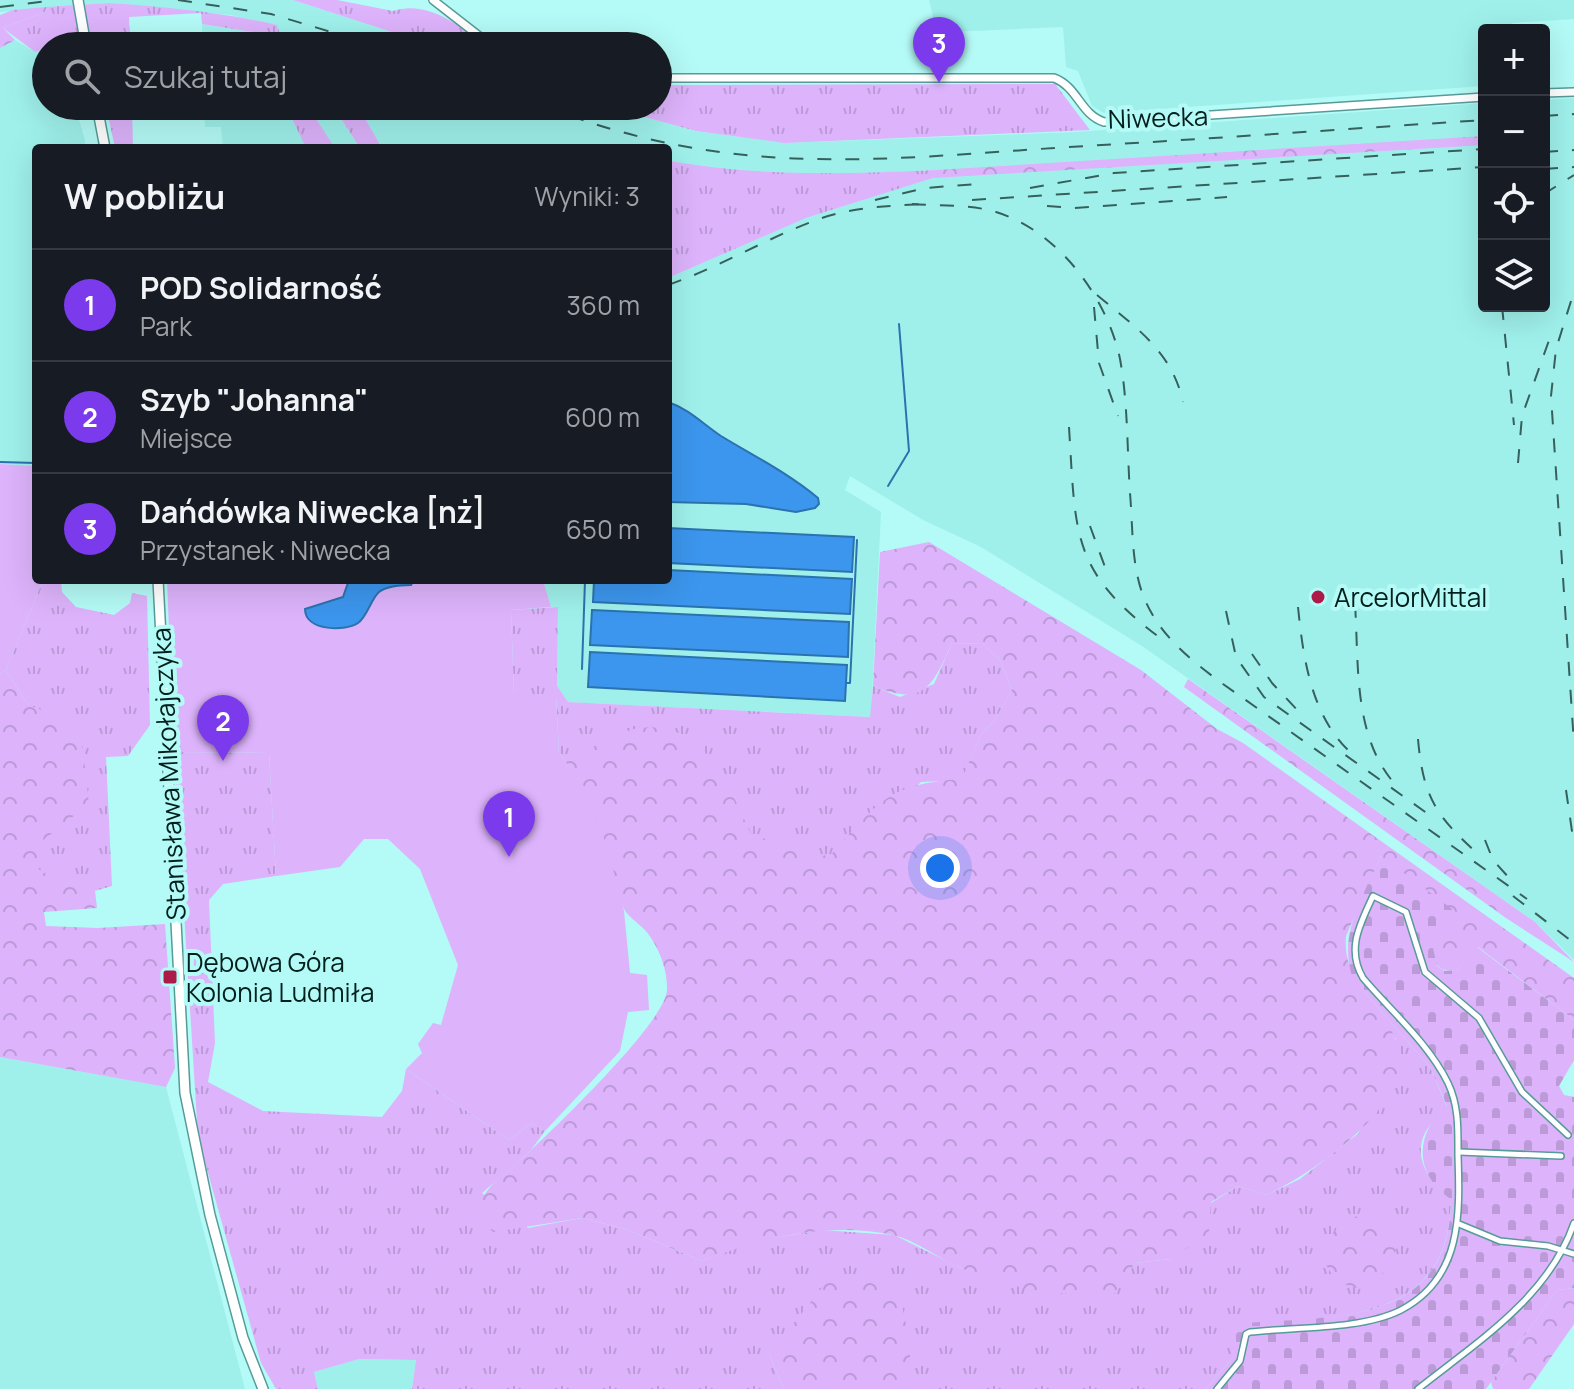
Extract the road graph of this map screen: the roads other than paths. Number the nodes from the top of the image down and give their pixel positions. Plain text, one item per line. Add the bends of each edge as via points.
1 (78, 0) edge
2 (433, 0) edge
3 (84, 32) edge
4 (474, 32) edge
5 (672, 78) edge
6 (1574, 92) edge
7 (1550, 93) edge
8 (1478, 97) edge
9 (100, 120) edge
10 (104, 144) edge
11 (158, 584) edge
12 (1568, 1135) dead end
13 (1459, 1152) dead end
14 (1561, 1156) dead end
15 (1574, 1223) edge
16 (1459, 1224) junction
17 (1562, 1250) junction
18 (1574, 1254) edge
19 (263, 1389) edge
20 (1217, 1389) edge
21 (1418, 1389) edge

1 - 3 street
2 - 4 street
5 - 8 street, Niwecka via 1054,78 1066,84 1087,113 1104,122
6 - 7 street
9 - 10 street
11 - 19 street, Stanisława Mikołajczyka via 185,1093 210,1215 243,1338
12 - 16 street via 1522,1092 1479,1018 1425,972 1406,912 1373,896 1356,935 1356,964 1448,1083 1457,1110
13 - 14 street
15 - 17 street
16 - 17 street via 1500,1241
16 - 20 street via 1442,1272 1413,1303 1372,1319 1250,1332 1237,1367
17 - 18 street
17 - 21 street via 1513,1313

